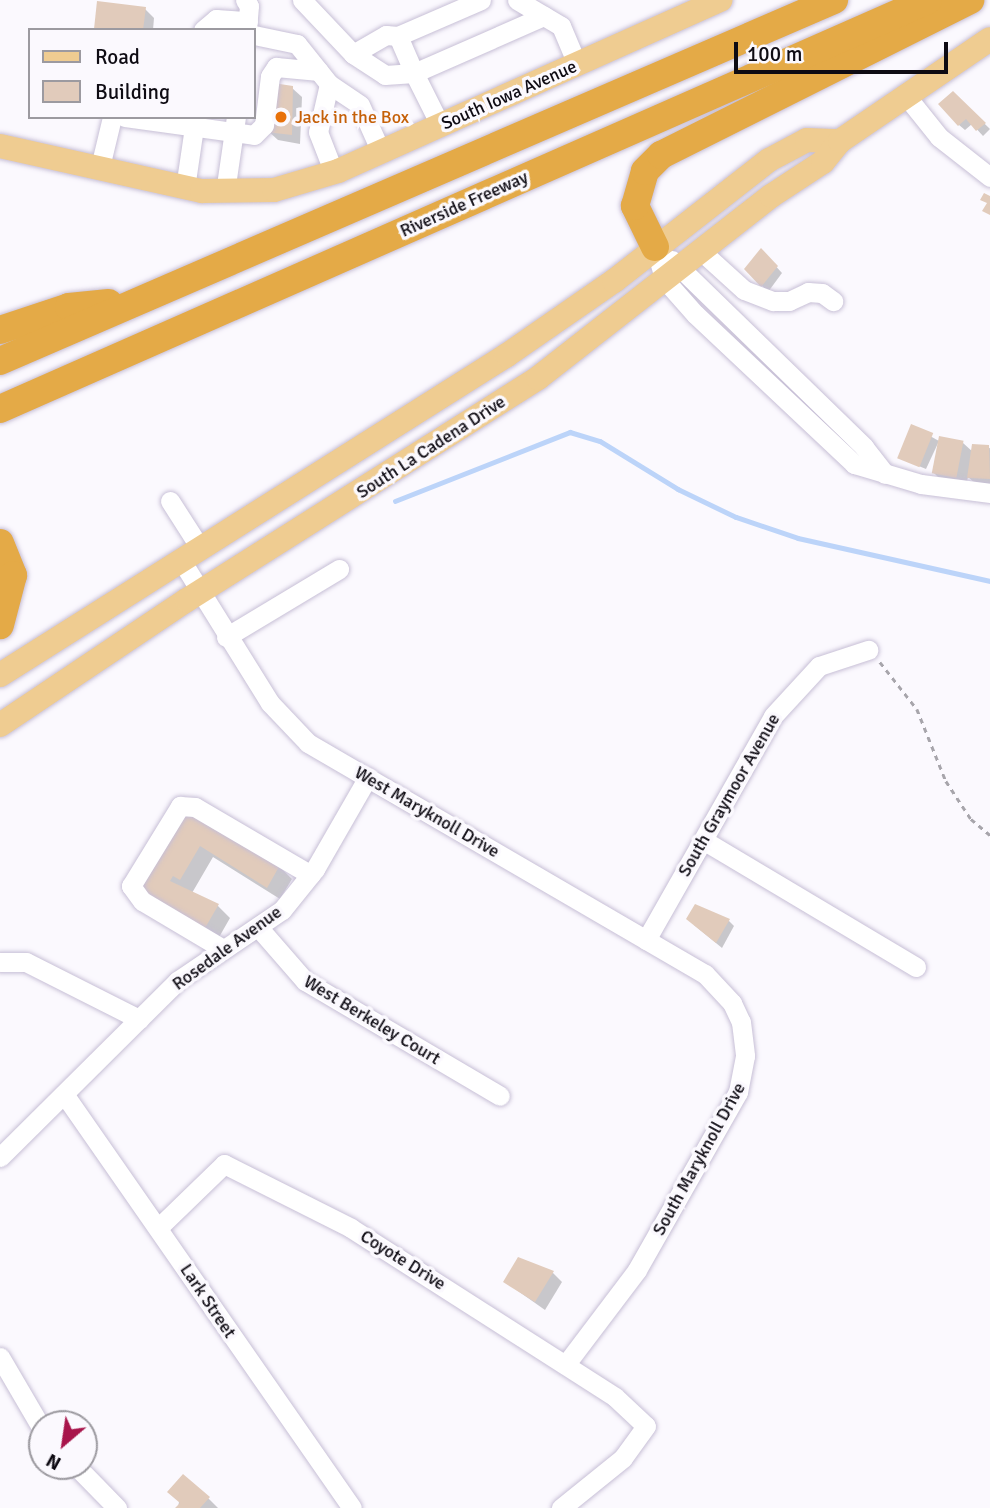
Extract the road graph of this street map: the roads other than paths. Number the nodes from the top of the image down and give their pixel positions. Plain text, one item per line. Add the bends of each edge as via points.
1 (244, 0) edge
2 (302, 0) edge
3 (481, 0) edge
4 (517, 0) edge
5 (720, 0) edge
6 (834, 0) edge
7 (928, 0) edge
8 (970, 0) edge
9 (544, 16) junction
10 (205, 28) edge
11 (250, 28) edge
12 (256, 30) edge
13 (398, 36) junction
14 (990, 39) edge
15 (353, 54) junction
16 (577, 64) junction
17 (414, 73) junction
18 (324, 77) junction
19 (907, 97) junction
20 (112, 119) edge
21 (161, 120) edge
22 (192, 122) edge
23 (234, 125) edge
24 (440, 125) junction
25 (840, 141) junction
26 (0, 146) edge
27 (380, 152) junction
28 (100, 167) junction
29 (334, 173) junction
30 (990, 177) edge
31 (185, 188) junction
32 (225, 192) junction
33 (655, 247) junction
34 (701, 251) junction
35 (673, 272) junction
36 (136, 299) junction
37 (833, 301) dead end
38 (0, 330) edge
39 (0, 361) edge
40 (0, 409) edge
41 (990, 493) edge
42 (170, 500) dead end
43 (0, 543) edge
44 (190, 554) junction
45 (339, 569) dead end
46 (202, 591) junction
47 (0, 625) edge
48 (226, 638) junction
49 (867, 650) road end
50 (0, 675) edge
51 (0, 725) edge
52 (368, 777) junction
53 (703, 840) junction
54 (311, 874) junction
55 (258, 927) junction
56 (646, 940) junction
57 (223, 949) junction
58 (0, 962) edge
59 (916, 967) dead end
60 (732, 1003) joint
61 (139, 1019) junction
62 (64, 1094) junction
63 (500, 1096) dead end
64 (0, 1157) edge
65 (158, 1228) junction
66 (0, 1357) edge
67 (566, 1364) junction
68 (31, 1410) edge
69 (90, 1480) edge
70 (117, 1508) edge
71 (352, 1508) edge
72 (561, 1508) edge

1 - 11 street via 250,6
2 - 15 street
3 - 13 street
4 - 9 street
5 - 16 main road, South Iowa Avenue
6 - 36 highway
7 - 40 highway, Riverside Freeway
8 - 33 highway via 661,155 645,171 635,206
9 - 16 street via 561,26
9 - 17 street
10 - 11 street via 216,19
12 - 18 street via 297,44
13 - 15 street via 386,35
13 - 17 street
14 - 19 main road, South La Cadena Drive
15 - 17 street via 385,75
16 - 24 main road, South Iowa Avenue
17 - 24 street
18 - 23 street via 276,66 270,75 261,133
18 - 27 street via 360,106
18 - 29 street via 318,132
19 - 25 main road, South La Cadena Drive
19 - 30 street via 939,137
20 - 28 street
21 - 22 street
22 - 23 street
22 - 31 street
23 - 32 street
24 - 27 main road, South Iowa Avenue
25 - 33 main road, South La Cadena Drive via 807,140 769,160
25 - 34 main road, South La Cadena Drive via 823,162
26 - 28 main road, South Iowa Avenue
27 - 29 main road, South Iowa Avenue
28 - 31 main road, South Iowa Avenue
29 - 32 main road, South Iowa Avenue via 274,190
31 - 32 main road, South Iowa Avenue
33 - 35 street
33 - 44 main road, South La Cadena Drive via 508,355
34 - 35 main road, South La Cadena Drive
34 - 37 street via 744,290 773,301 815,292
35 - 41 street via 854,464
35 - 46 main road, South La Cadena Drive via 538,378
36 - 38 highway via 69,307
36 - 39 highway
42 - 44 street, West Maryknoll Drive
43 - 47 highway via 13,575
44 - 46 street, West Maryknoll Drive
44 - 50 main road, South La Cadena Drive
45 - 48 street
46 - 48 street, West Maryknoll Drive
46 - 51 main road, South La Cadena Drive
48 - 52 street, West Maryknoll Drive via 270,703 308,744
49 - 53 street, South Graymoor Avenue via 819,666 773,716
52 - 54 street, Rosedale Avenue
52 - 56 street, West Maryknoll Drive
53 - 56 street, South Graymoor Avenue
53 - 59 street
54 - 55 street, Rosedale Avenue via 282,910
54 - 57 street via 195,807 180,806 132,891
55 - 57 street, Rosedale Avenue
55 - 63 street, West Berkeley Court via 305,981
56 - 60 street, West Maryknoll Drive via 705,974
57 - 61 street, Rosedale Avenue via 177,981
58 - 61 street via 26,962
60 - 67 street, South Maryknoll Drive via 741,1022 745,1056 738,1093 637,1270
61 - 62 street, Rosedale Avenue
62 - 64 street, Rosedale Avenue
62 - 65 street, Lark Street
65 - 67 street, Coyote Drive via 225,1164 360,1234
65 - 71 street, Lark Street
66 - 68 street
67 - 72 street, Coyote Drive via 615,1396 646,1426 623,1458
69 - 70 street

